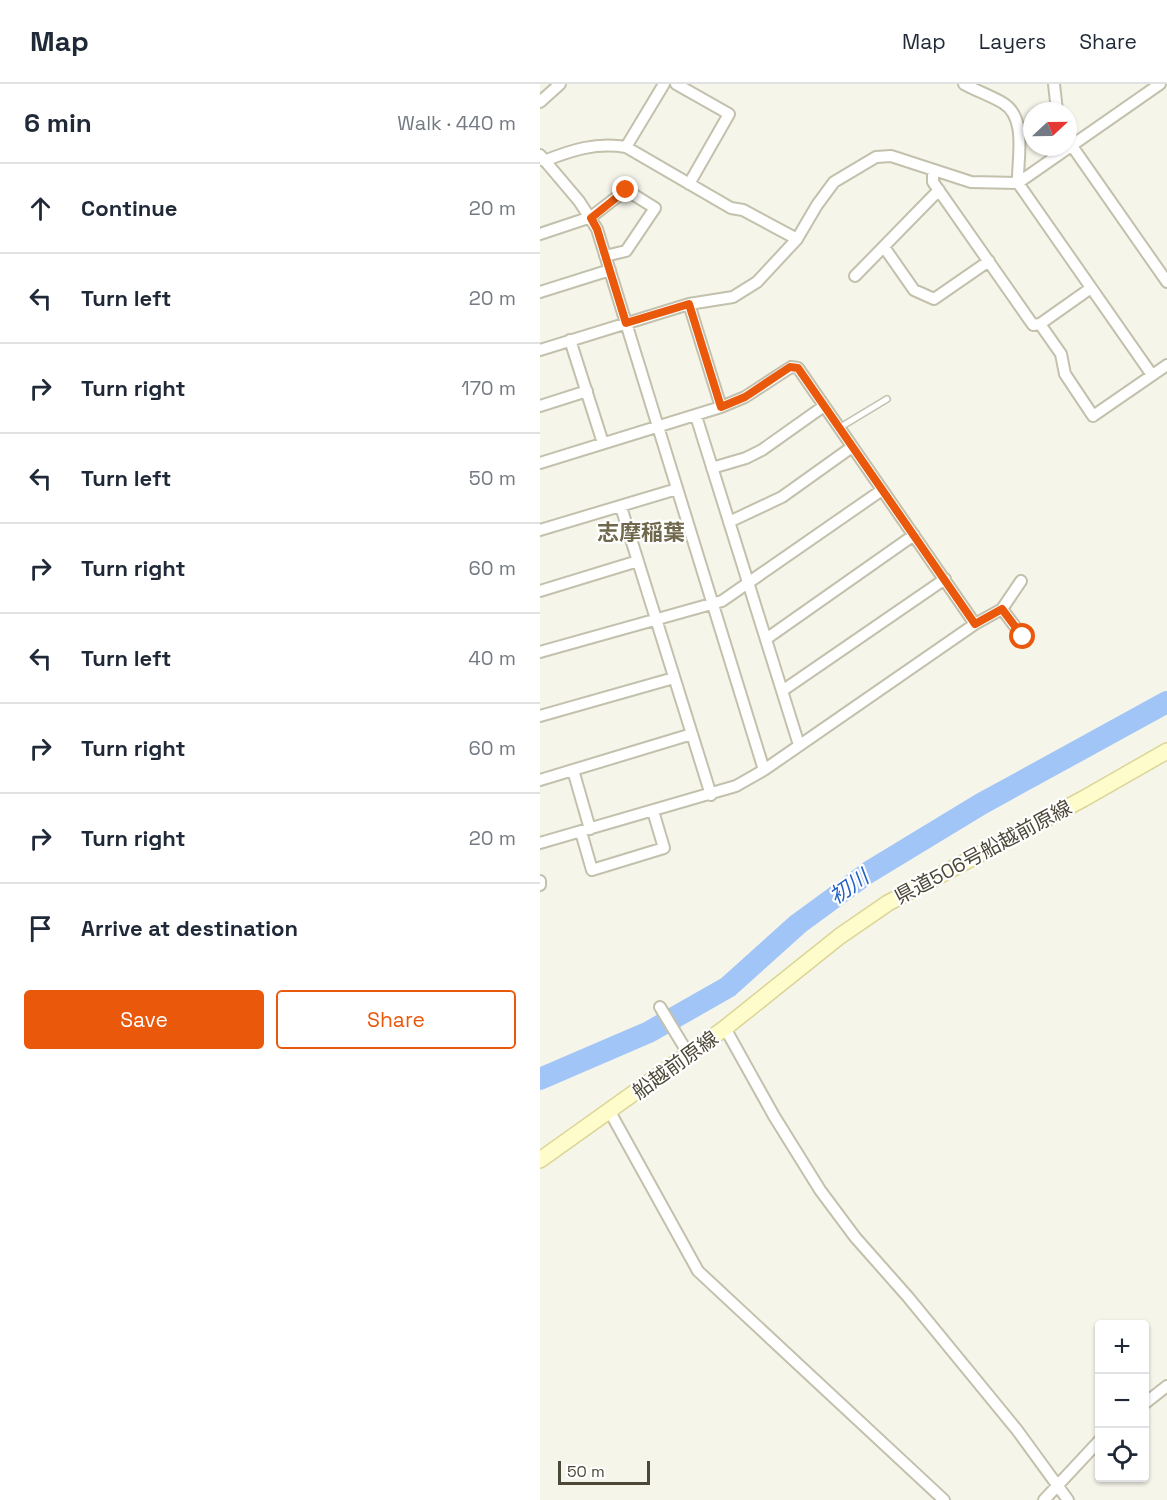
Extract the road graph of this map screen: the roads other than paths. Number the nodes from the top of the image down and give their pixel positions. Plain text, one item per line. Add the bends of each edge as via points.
1 (560, 84) edge
2 (664, 84) edge
3 (676, 84) edge
4 (964, 84) edge
5 (1054, 84) edge
6 (1160, 84) edge
7 (540, 102) edge
8 (1056, 102) edge
9 (1077, 142) edge
10 (626, 147) junction
11 (1077, 153) edge
12 (1053, 156) edge
13 (544, 165) edge
14 (933, 170) junction
15 (1018, 183) junction
16 (689, 184) junction
17 (939, 190) junction
18 (591, 218) junction
19 (540, 234) edge
20 (797, 239) junction
21 (884, 247) junction
22 (605, 256) junction
23 (989, 261) junction
24 (610, 270) junction
25 (855, 276) dead end
26 (1167, 282) edge
27 (1091, 288) junction
28 (540, 292) edge
29 (689, 304) junction
30 (626, 323) junction
31 (1040, 324) junction
32 (570, 340) junction
33 (540, 350) edge
34 (1167, 365) edge
35 (1152, 375) junction
36 (587, 392) junction
37 (887, 399) dead end
38 (540, 406) edge
39 (824, 406) junction
40 (721, 407) junction
41 (696, 416) junction
42 (658, 426) junction
43 (839, 428) junction
44 (603, 443) junction
45 (852, 447) junction
46 (540, 463) edge
47 (712, 468) junction
48 (677, 489) junction
49 (882, 490) junction
50 (621, 507) junction
51 (729, 522) junction
52 (540, 530) edge
53 (914, 535) junction
54 (638, 561) junction
55 (945, 579) junction
56 (1021, 581) dead end
57 (749, 584) junction
58 (540, 591) edge
59 (712, 604) junction
60 (1002, 609) junction
61 (656, 619) junction
62 (975, 624) junction
63 (1021, 634) dead end
64 (766, 639) junction
65 (540, 652) edge
66 (674, 678) junction
67 (783, 691) junction
68 (540, 716) edge
69 (692, 734) junction
70 (799, 745) junction
71 (1167, 751) edge
72 (573, 770) junction
73 (764, 770) junction
74 (540, 780) edge
75 (711, 795) junction
76 (653, 811) junction
77 (586, 830) junction
78 (540, 843) edge
79 (806, 963) joint
80 (660, 1007) dead end
81 (725, 1028) junction
82 (689, 1054) junction
83 (610, 1112) junction
84 (540, 1160) edge
85 (1167, 1386) edge
86 (1149, 1400) edge
87 (1095, 1445) edge
88 (1056, 1486) junction
89 (944, 1500) edge
90 (1044, 1500) edge
91 (1068, 1500) edge

1 - 7 street
2 - 10 street
3 - 16 street via 729,114
4 - 15 street via 1005,104 1013,114 1019,133
5 - 8 street
6 - 9 street
10 - 13 street via 585,146
10 - 16 street
11 - 26 street
12 - 15 street
13 - 18 street
14 - 15 street via 972,182
14 - 17 street via 933,182
14 - 20 street via 891,156 876,157 834,182
15 - 27 street
16 - 20 street
17 - 21 street
17 - 23 street
18 - 19 street
18 - 22 street
18 - 22 street via 626,190 655,208 626,251
20 - 29 street via 758,282 733,297
21 - 23 street via 914,290 934,299
21 - 25 street
22 - 24 street
23 - 31 street via 1033,325
24 - 28 street
24 - 30 street
27 - 31 street
27 - 35 street
29 - 30 street
29 - 40 street
30 - 32 street
30 - 42 street
31 - 35 street via 1061,354 1065,374 1093,416
32 - 33 street
32 - 36 street
34 - 35 street
36 - 38 street
36 - 44 street
37 - 43 lane
39 - 40 street via 798,368 790,367 745,397
39 - 43 street
39 - 47 street via 762,450
40 - 41 street
41 - 42 street
41 - 47 street
42 - 44 street
42 - 48 street
43 - 45 street
44 - 46 street
45 - 49 street
45 - 51 street via 782,496
47 - 51 street
48 - 50 street
48 - 59 street
49 - 53 street
49 - 57 street
50 - 52 street
50 - 54 street
51 - 57 street
53 - 55 street
53 - 64 street
54 - 58 street
54 - 61 street
55 - 62 street
55 - 67 street
56 - 60 street
57 - 59 street
57 - 64 street
59 - 61 street
59 - 73 street
60 - 62 street
60 - 63 street
61 - 65 street
61 - 66 street
62 - 70 street
64 - 67 street
66 - 68 street
66 - 69 street
67 - 70 street
69 - 72 street
69 - 75 street
70 - 73 street
71 - 79 main road, 県道506号船越前原線 via 888,903
72 - 74 street
72 - 77 street
73 - 75 street
75 - 76 street
76 - 77 street
76 - 77 street via 664,848 592,870
77 - 78 street
79 - 81 main road, 船越前原線
80 - 82 street
81 - 82 main road, 船越前原線
81 - 88 street via 820,1190 1017,1430
82 - 83 main road, 船越前原線
83 - 84 main road, 船越前原線
83 - 89 street via 698,1270
85 - 86 street
87 - 88 street
88 - 90 street
88 - 91 street

